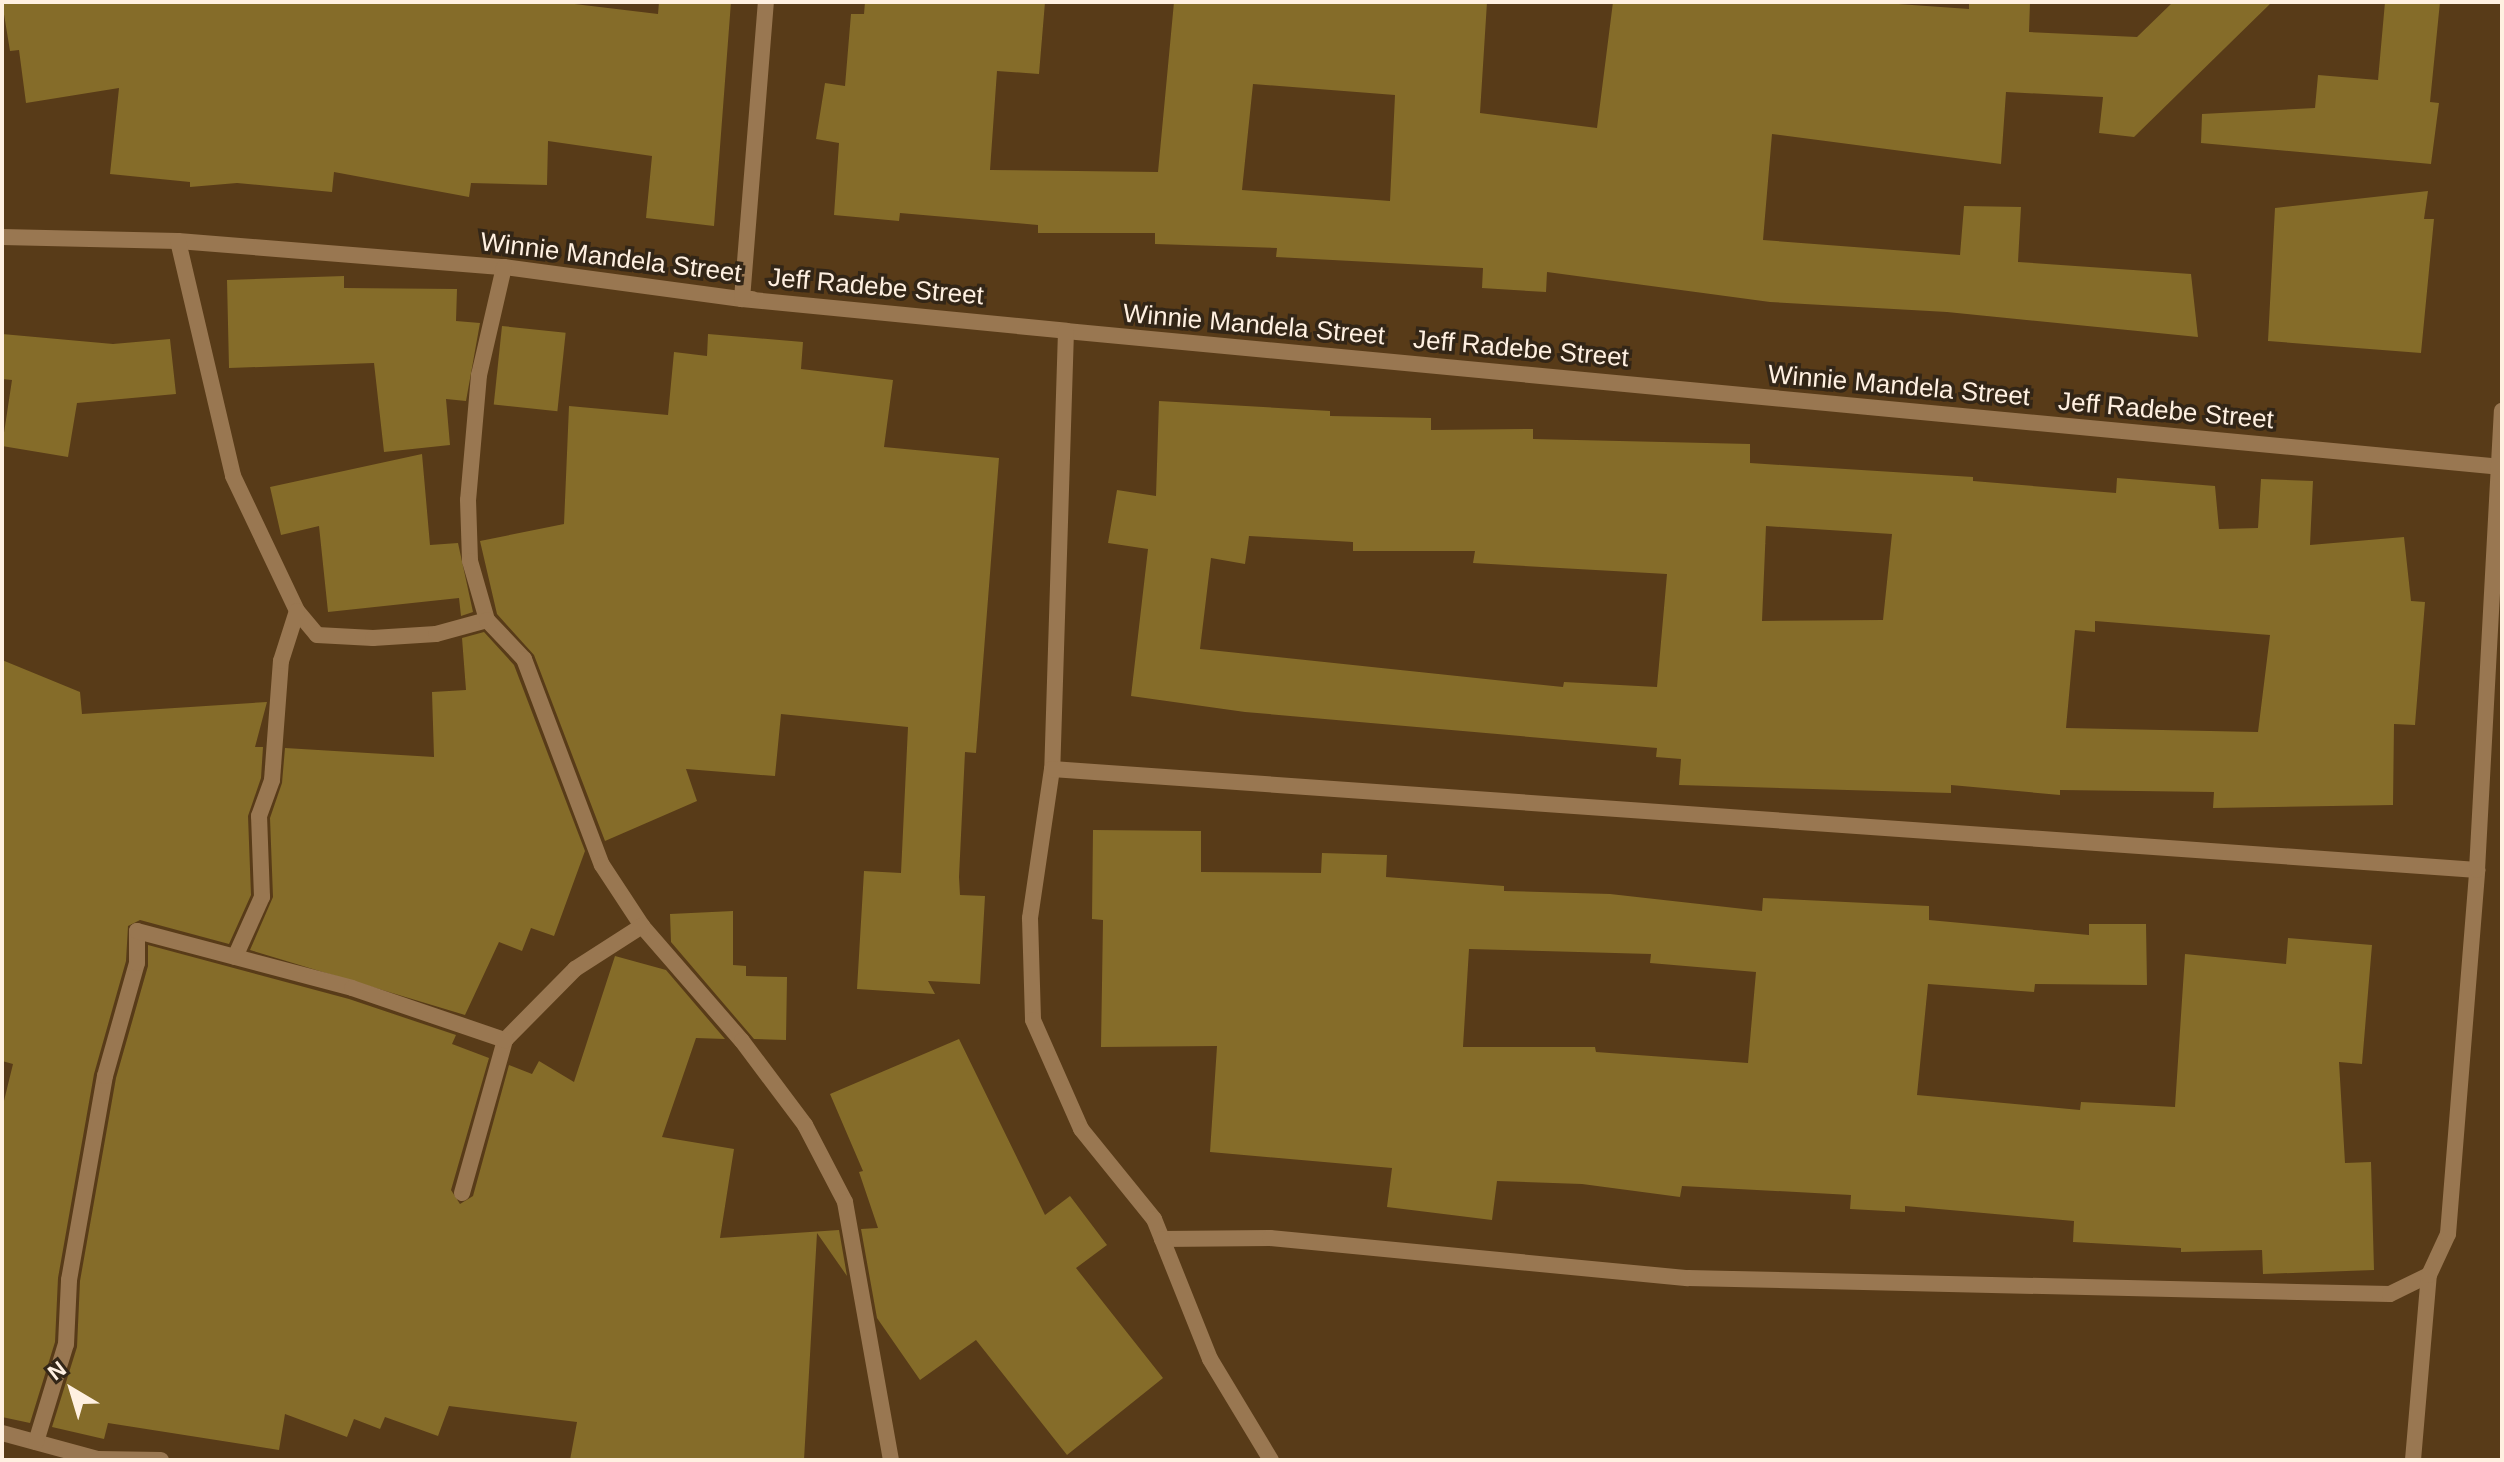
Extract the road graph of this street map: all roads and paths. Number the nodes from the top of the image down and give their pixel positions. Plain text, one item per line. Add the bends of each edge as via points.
1 (766, 2) edge
2 (2, 237) edge
3 (178, 241) junction
4 (504, 267) junction
5 (742, 299) junction
6 (1066, 331) junction
7 (2502, 411) edge
8 (2494, 467) edge
9 (297, 611) junction
10 (487, 620) junction
11 (1052, 769) junction
12 (2477, 870) junction
13 (642, 926) junction
14 (235, 957) junction
15 (505, 1040) junction
16 (462, 1193) dead end
17 (1162, 1239) junction
18 (2429, 1275) junction
19 (2, 1433) edge
20 (36, 1442) junction
21 (161, 1460) edge
22 (891, 1460) edge
23 (1271, 1460) edge
24 (2413, 1460) edge

1 - 5 street, Jeff Radebe Street
2 - 3 street, Winnie Mandela Street
3 - 4 street, Winnie Mandela Street
3 - 9 street via 233,476
4 - 5 street, Winnie Mandela Street
4 - 10 street via 479,375 468,500 470,561
5 - 6 street, Winnie Mandela Street
5 - 8 street, Jeff Radebe Street
6 - 8 street, Winnie Mandela Street
6 - 11 street
7 - 8 street
8 - 12 street
9 - 10 street via 317,635 373,638 436,634
9 - 14 street via 281,661 272,780 259,816 262,897
10 - 13 street via 524,659 602,865
11 - 12 street
11 - 17 street via 1030,918 1033,1020 1081,1129 1154,1219
12 - 18 street via 2448,1234
13 - 15 street via 575,969
13 - 22 street via 742,1041 805,1125 845,1202
14 - 15 street via 352,988
14 - 20 street via 137,931 137,963 105,1076 92,1175 69,1280 66,1344
15 - 16 street
17 - 18 street via 1270,1238 1688,1278 2390,1294
17 - 23 street via 1210,1359
18 - 24 street
19 - 20 street
20 - 21 street via 98,1459

